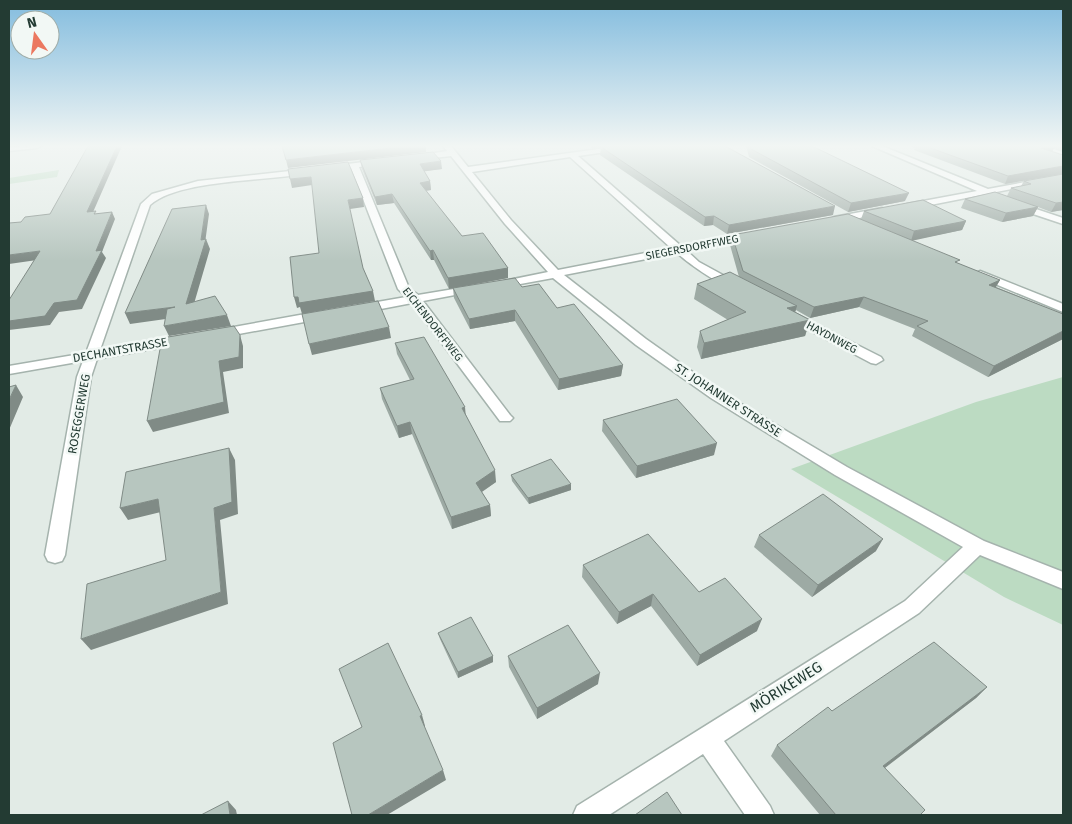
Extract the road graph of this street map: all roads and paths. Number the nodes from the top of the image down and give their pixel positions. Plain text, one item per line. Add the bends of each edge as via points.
1 (196, 184) edge
2 (362, 184) edge
3 (478, 184) edge
4 (605, 184) edge
5 (966, 184) edge
6 (1024, 184) edge
7 (984, 192) junction
8 (830, 208) edge
9 (847, 217) junction
10 (828, 221) edge
11 (1063, 221) edge
12 (862, 226) edge
13 (762, 233) edge
14 (678, 249) junction
15 (972, 271) edge
16 (557, 275) junction
17 (747, 291) edge
18 (415, 299) junction
19 (1063, 308) edge
20 (781, 310) edge
21 (91, 355) junction
22 (876, 360) dead end
23 (9, 370) edge
24 (505, 418) dead end
25 (977, 546) junction
26 (55, 555) dead end
27 (1063, 581) edge
28 (706, 737) junction
29 (586, 815) edge
30 (761, 815) edge

1 - 21 street, ROSEGGERWEG via 155,196 146,204
2 - 18 street, EICHENDORFFWEG via 404,289
3 - 16 street, ST. JOHANNER STRASSE
4 - 14 street
5 - 7 street
6 - 7 street
7 - 9 street
7 - 11 street
8 - 9 street
9 - 10 street
9 - 12 street
13 - 14 street, SIEGERSDORFFWEG
14 - 16 street, SIEGERSDORFFWEG
14 - 17 street via 695,264
15 - 19 street
16 - 18 street, DECHANTSTRASSE
16 - 25 street, ST. JOHANNER STRASSE via 641,342 716,395 841,471
18 - 21 street, DECHANTSTRASSE
18 - 24 street, EICHENDORFFWEG
20 - 22 street, HAYDNWEG
21 - 23 street, DECHANTSTRASSE
21 - 26 street, ROSEGGERWEG via 84,377
25 - 27 street, ST. JOHANNER STRASSE
25 - 28 street, MÖRIKEWEG via 912,607
28 - 29 street, MÖRIKEWEG
28 - 30 street

